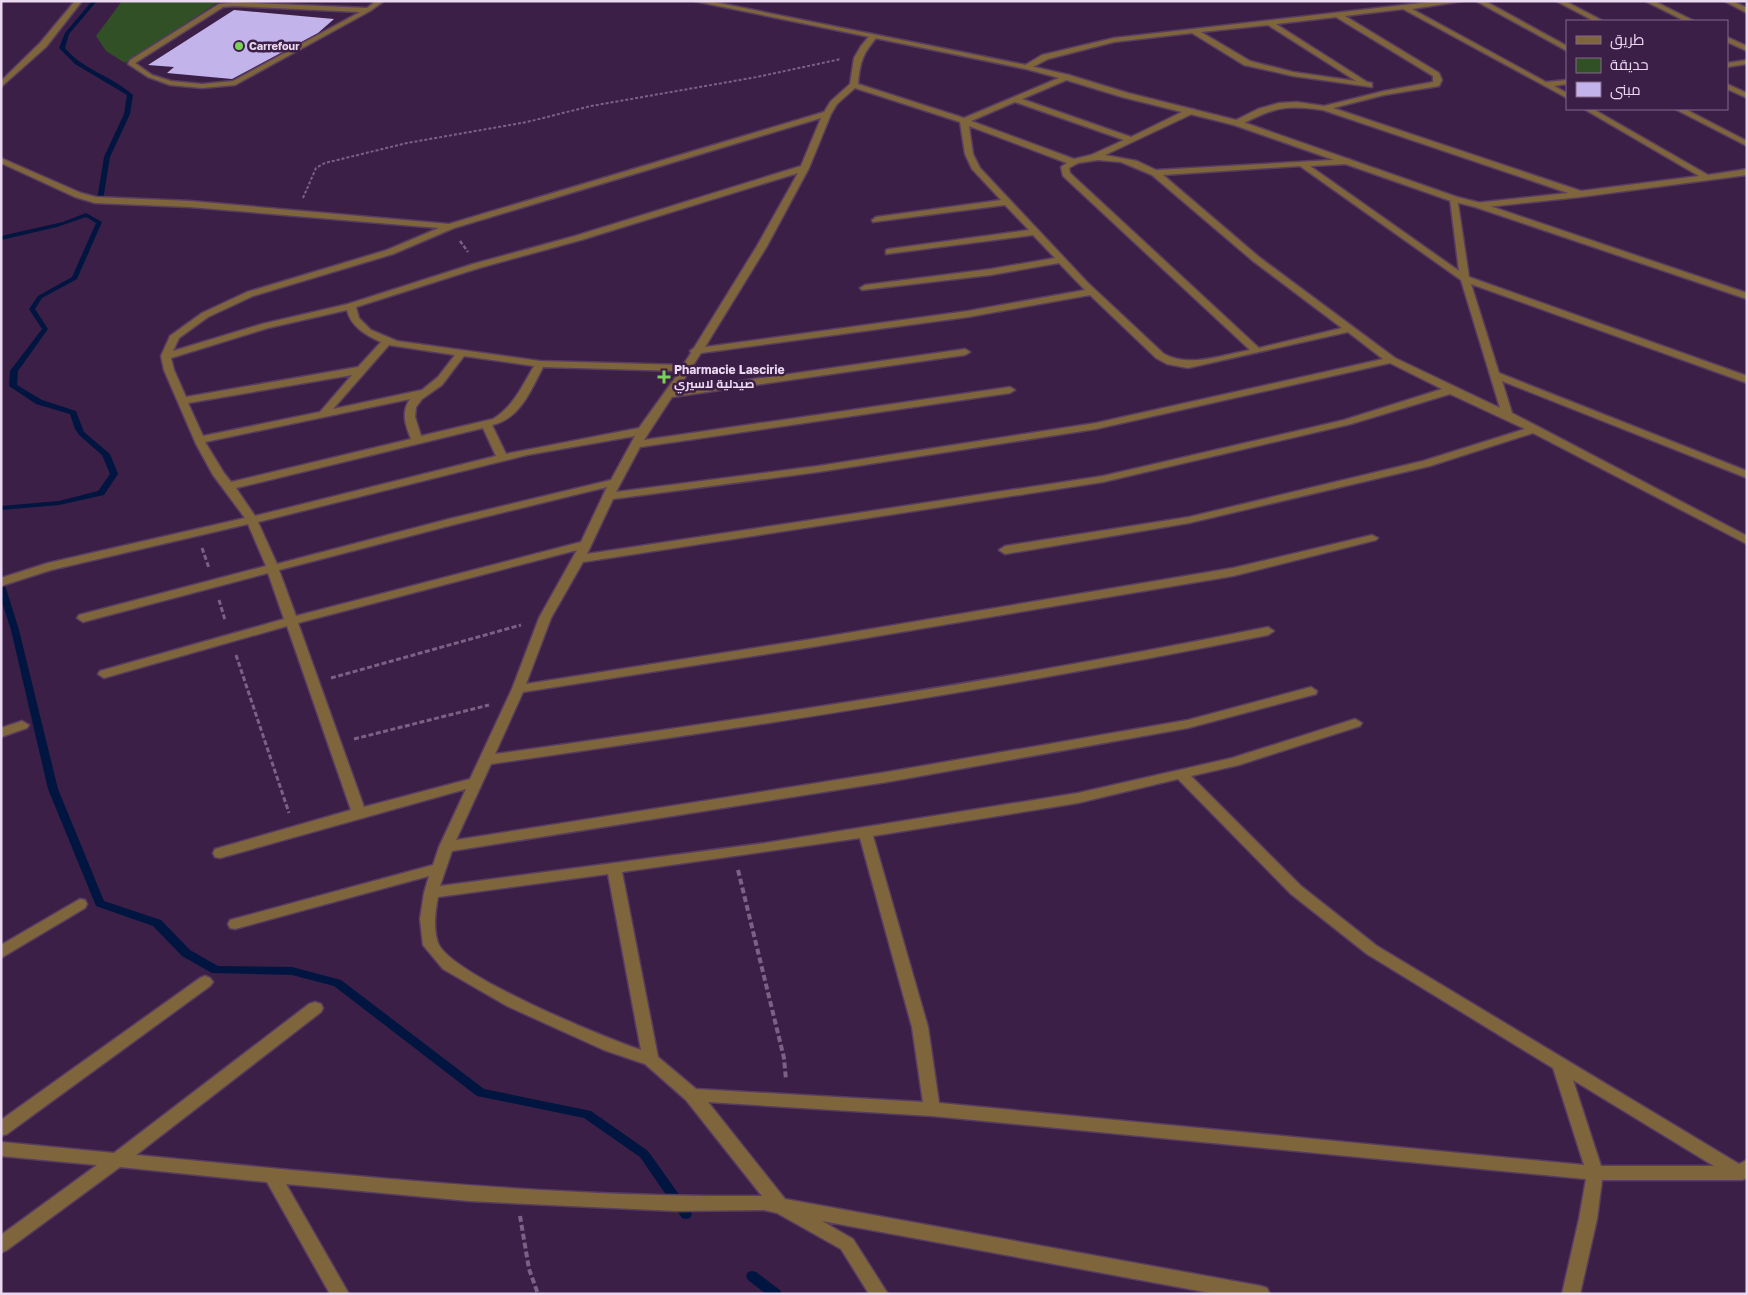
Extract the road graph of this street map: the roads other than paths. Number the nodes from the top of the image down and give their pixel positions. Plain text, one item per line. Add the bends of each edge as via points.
1 (79, 1) edge
2 (381, 1) edge
3 (697, 1) edge
4 (1460, 1) edge
5 (1479, 1) edge
6 (1559, 1) edge
7 (1648, 1) edge
8 (1727, 1) edge
9 (237, 3) edge
10 (1406, 8) junction
11 (368, 10) junction
12 (1747, 11) edge
13 (1338, 15) junction
14 (1597, 20) edge
15 (1688, 20) edge
16 (1270, 23) junction
17 (1193, 31) junction
18 (874, 36) junction
19 (1728, 40) edge
20 (1566, 48) edge
21 (1747, 49) edge
22 (1747, 62) edge
23 (1728, 65) edge
24 (1026, 67) junction
25 (1066, 77) junction
26 (1566, 82) edge
27 (854, 84) junction
28 (1546, 84) junction
29 (1, 85) edge
30 (1369, 85) junction
31 (1728, 86) edge
32 (1384, 93) junction
33 (1566, 95) edge
34 (1747, 96) edge
35 (1014, 99) junction
36 (1324, 108) junction
37 (1590, 110) edge
38 (1681, 110) edge
39 (1191, 111) junction
40 (827, 114) junction
41 (964, 120) junction
42 (1237, 124) junction
43 (1130, 139) junction
44 (1747, 144) edge
45 (1, 160) edge
46 (1088, 160) junction
47 (1346, 161) junction
48 (1073, 162) junction
49 (1302, 164) junction
50 (804, 168) junction
51 (1747, 172) edge
52 (1154, 173) junction
53 (1705, 176) junction
54 (1580, 194) junction
55 (1454, 199) junction
56 (1007, 202) junction
57 (1478, 205) junction
58 (876, 220) dead end
59 (451, 226) junction
60 (1035, 232) junction
61 (889, 252) dead end
62 (1062, 260) junction
63 (1465, 279) junction
64 (865, 288) dead end
65 (1092, 292) junction
66 (1747, 296) edge
67 (351, 306) junction
68 (1350, 329) junction
69 (387, 341) junction
70 (695, 351) junction
71 (1257, 351) junction
72 (965, 352) dead end
73 (462, 353) junction
74 (166, 356) junction
75 (1391, 360) junction
76 (540, 364) junction
77 (686, 368) junction
78 (361, 370) junction
79 (1494, 376) junction
80 (1747, 380) edge
81 (1010, 390) dead end
82 (1451, 390) junction
83 (423, 394) junction
84 (669, 394) junction
85 (182, 401) junction
86 (324, 413) junction
87 (1507, 415) junction
88 (486, 423) junction
89 (1534, 429) junction
90 (643, 431) junction
91 (199, 440) junction
92 (417, 440) junction
93 (636, 444) junction
94 (502, 458) junction
95 (1747, 474) edge
96 (615, 482) junction
97 (229, 486) junction
98 (610, 496) junction
99 (252, 520) junction
100 (1372, 538) dead end
101 (1747, 541) edge
102 (586, 544) junction
103 (1005, 550) dead end
104 (579, 559) junction
105 (273, 569) junction
106 (1, 582) edge
107 (84, 618) dead end
108 (291, 621) junction
109 (1268, 631) dead end
110 (104, 674) dead end
111 (1311, 691) dead end
112 (516, 694) junction
113 (1355, 723) dead end
114 (22, 725) dead end
115 (1, 733) edge
116 (486, 760) junction
117 (1181, 774) junction
118 (475, 782) junction
119 (359, 813) junction
120 (864, 832) junction
121 (446, 847) junction
122 (220, 853) dead end
123 (439, 868) junction
124 (614, 868) junction
125 (431, 893) junction
126 (80, 904) dead end
127 (235, 924) dead end
128 (1, 952) edge
129 (205, 982) dead end
130 (315, 1008) dead end
131 (651, 1060) junction
132 (1560, 1064) junction
133 (692, 1094) junction
134 (932, 1109) junction
135 (1, 1129) edge
136 (1, 1149) edge
137 (117, 1160) junction
138 (1745, 1172) edge
139 (1596, 1173) junction
140 (273, 1176) junction
141 (771, 1204) junction
142 (1, 1245) edge
143 (340, 1294) edge
144 (879, 1294) edge
145 (1261, 1294) edge
146 (1571, 1294) edge

1 - 29 street via 43,45
2 - 11 lane
3 - 18 street
4 - 10 street
5 - 20 street
6 - 14 street
7 - 15 street
8 - 12 street
9 - 11 lane
9 - 11 lane via 214,9 131,64 155,78 170,82 193,86 235,83
10 - 13 street
10 - 28 street
13 - 16 street
13 - 32 street via 1436,75 1438,80 1436,84
16 - 17 street
16 - 30 street
17 - 24 street via 1114,40 1045,57
17 - 30 street via 1247,63
18 - 24 street
18 - 27 street via 858,55
19 - 21 street
22 - 23 street
24 - 25 street
25 - 35 street
25 - 39 street via 1125,96
26 - 28 street
27 - 40 street
27 - 41 street
28 - 33 street
30 - 32 street
31 - 34 street
32 - 36 street
35 - 41 street
35 - 43 street
36 - 42 street via 1273,104
36 - 54 street
37 - 53 street
38 - 44 street
39 - 42 street
39 - 43 street
40 - 50 street
40 - 59 street
41 - 48 street
41 - 56 street via 969,154 976,169
42 - 47 street
43 - 46 street
45 - 59 street via 78,196 95,200
46 - 48 street
46 - 52 street via 1122,159 1143,165
47 - 49 street
47 - 55 street
48 - 71 street via 1064,167 1066,174
49 - 52 street
49 - 63 street
50 - 67 street
50 - 70 street via 762,246
51 - 53 street
52 - 68 street via 1256,259
53 - 54 street
54 - 57 street
55 - 57 street
55 - 63 street
56 - 58 street
56 - 60 street
57 - 66 street
59 - 74 street via 390,252 250,294 230,303 205,315 175,336
60 - 61 street
60 - 62 street
62 - 64 street
62 - 65 street
63 - 79 street
63 - 80 street
65 - 70 street via 968,314
65 - 71 street via 1160,356 1171,362 1188,365
67 - 69 street via 354,319 368,332
67 - 74 street via 293,319
68 - 71 street
68 - 75 street
69 - 73 street
69 - 78 street
70 - 77 street
72 - 84 street
73 - 76 street
73 - 83 street via 439,382
74 - 85 street
75 - 82 street
75 - 98 street via 1096,426
76 - 77 street
76 - 88 street via 507,416
77 - 84 street
78 - 85 street
78 - 86 street
79 - 87 street
79 - 95 street
81 - 93 street
82 - 87 street
82 - 104 street via 1347,422 1104,479
83 - 86 street
83 - 92 street via 411,404 409,412
84 - 90 street
85 - 91 street
86 - 91 street
87 - 89 street
88 - 92 street
88 - 94 street
89 - 101 street
89 - 103 street via 1426,464 1189,520
90 - 93 street
90 - 94 street
91 - 97 street
92 - 97 street
93 - 96 street
94 - 99 street
96 - 98 street
96 - 105 street
97 - 99 street
98 - 102 street
99 - 105 street
99 - 106 street via 48,567
100 - 112 street via 1233,572
102 - 104 street
102 - 108 street
104 - 112 street via 545,618
105 - 107 street
105 - 108 street
108 - 110 street
108 - 119 street
109 - 116 street via 1172,651 761,722
111 - 121 street via 1179,726 887,777
112 - 116 street
113 - 117 street via 1234,762
114 - 115 street
116 - 118 street
117 - 120 street via 1078,798
117 - 132 street via 1296,890 1372,950
118 - 119 street
118 - 121 street
119 - 122 street
120 - 124 street
120 - 134 street via 920,1027
121 - 123 street
123 - 125 street
123 - 127 street
124 - 125 street
124 - 131 street
125 - 131 street via 427,920 431,945 448,965 512,1002 610,1046
126 - 128 street
129 - 135 street
130 - 137 street
131 - 133 street
132 - 138 street
132 - 139 street
133 - 134 street
133 - 141 street via 751,1167
134 - 139 street
136 - 137 street
137 - 140 street
137 - 142 street
138 - 139 street
139 - 146 street
140 - 141 street via 469,1194 676,1204
140 - 143 street
141 - 144 street via 847,1244
141 - 145 street

